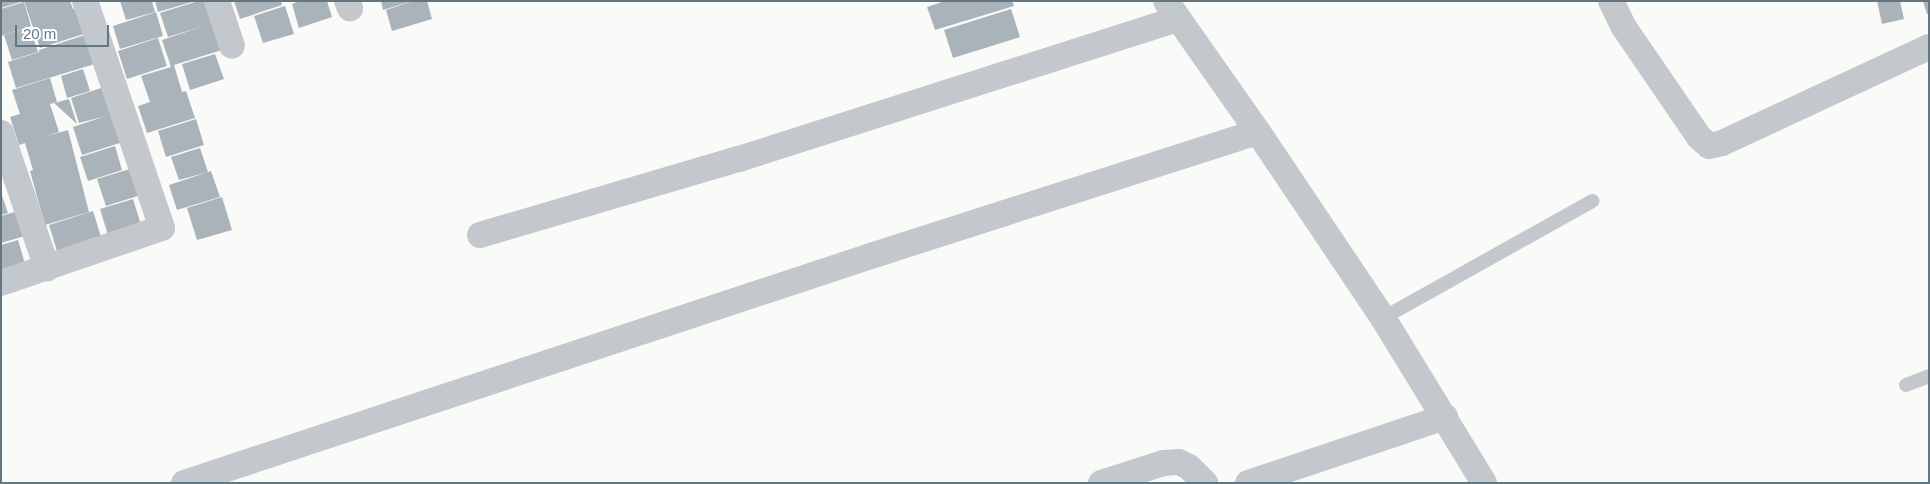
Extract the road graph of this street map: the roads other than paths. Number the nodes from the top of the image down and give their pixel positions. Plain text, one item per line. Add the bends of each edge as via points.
1 (85, 1) edge
2 (217, 1) edge
3 (1611, 1) edge
4 (1172, 10) edge
5 (232, 46) dead end
6 (1929, 47) edge
7 (1258, 132) junction
8 (1, 133) edge
9 (1592, 201) dead end
10 (480, 235) dead end
11 (47, 268) junction
12 (1, 284) edge
13 (1383, 318) junction
14 (1929, 376) edge
15 (1906, 385) dead end
16 (1445, 417) junction
17 (184, 483) edge
18 (1101, 483) edge
19 (1205, 483) edge
20 (1248, 483) edge
21 (1484, 483) edge

1 - 11 street via 162,228
2 - 5 street
3 - 6 street via 1623,26 1699,137 1709,146 1722,143
4 - 7 street
4 - 10 street via 739,159
7 - 13 street
7 - 17 street
8 - 11 street
9 - 13 lane
11 - 12 street
13 - 16 street
14 - 15 lane
16 - 20 street
16 - 21 street
18 - 19 street via 1163,463 1179,462

